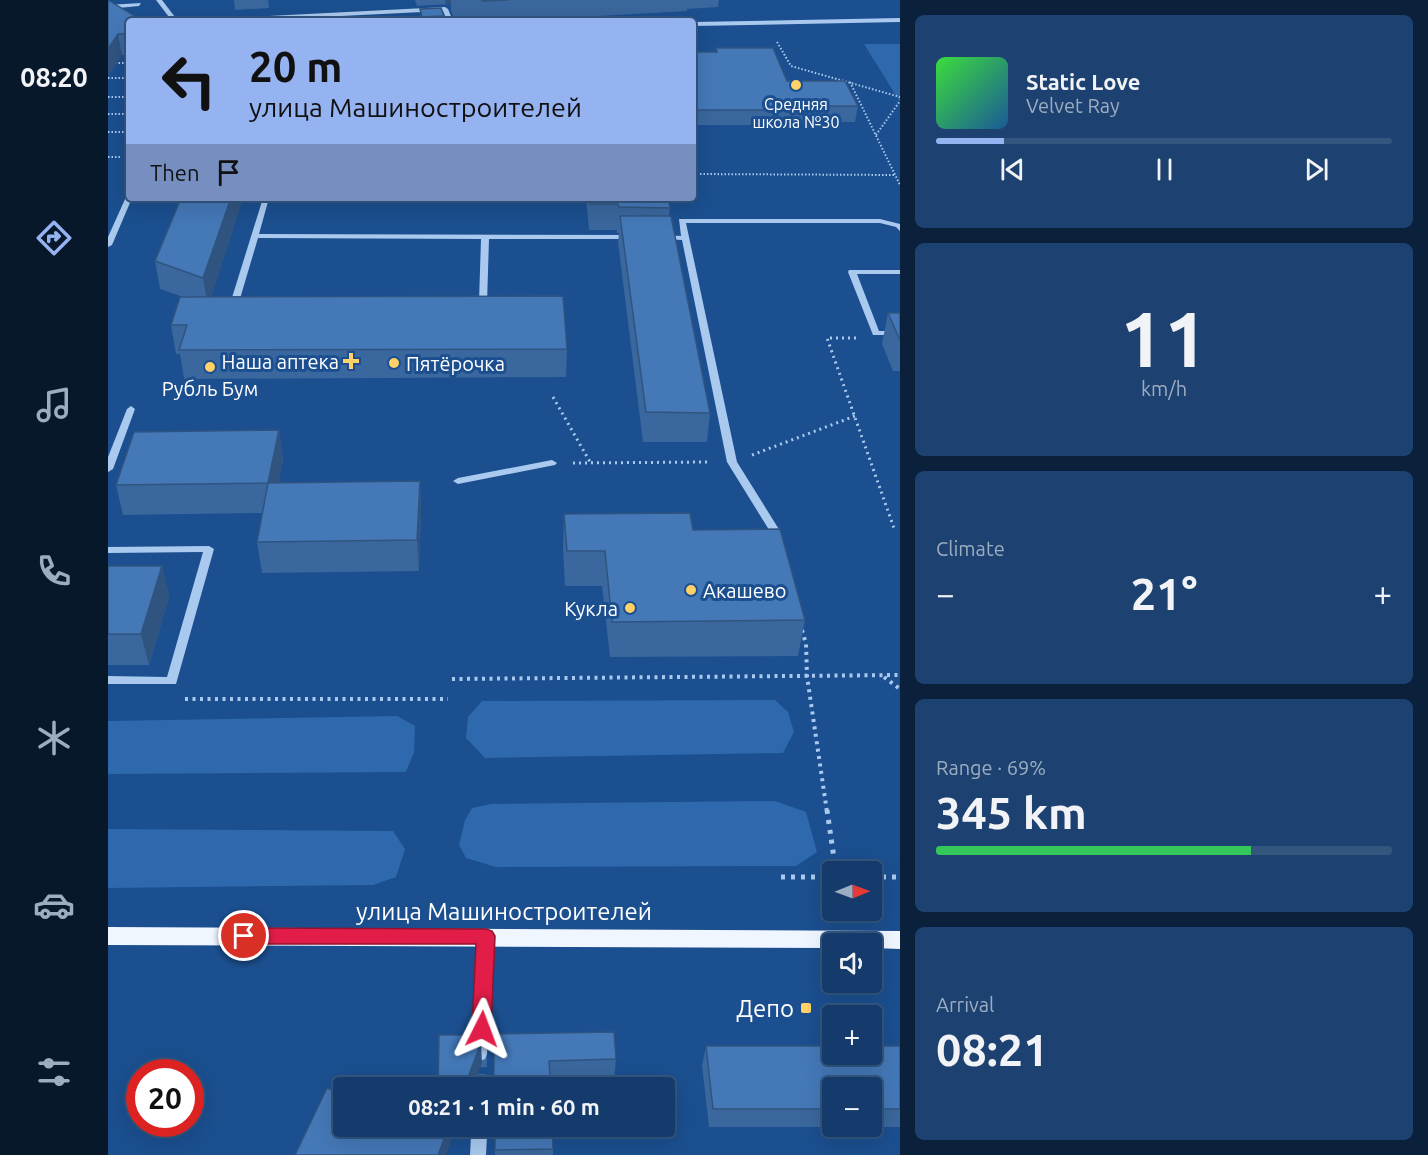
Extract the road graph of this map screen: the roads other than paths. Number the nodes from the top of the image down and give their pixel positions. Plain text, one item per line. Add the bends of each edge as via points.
1 (159, 0) edge
2 (139, 4) dead end
3 (454, 6) dead end
4 (108, 7) edge
5 (445, 9) junction
6 (395, 11) junction
7 (173, 18) edge
8 (264, 18) edge
9 (397, 18) edge
10 (449, 18) edge
11 (900, 20) edge
12 (696, 24) edge
13 (127, 201) edge
14 (265, 201) edge
15 (900, 229) edge
16 (254, 236) junction
17 (485, 237) junction
18 (638, 237) edge
19 (650, 237) edge
20 (686, 238) junction
21 (109, 241) edge
22 (900, 272) edge
23 (246, 304) edge
24 (471, 304) edge
25 (900, 333) edge
26 (131, 409) dead end
27 (552, 463) dead end
28 (108, 469) edge
29 (458, 481) dead end
30 (775, 531) edge
31 (108, 550) edge
32 (108, 680) edge
33 (108, 936) edge
34 (486, 936) junction
35 (900, 940) edge
36 (480, 1054) tunnel mouth
37 (479, 1137) edge
38 (478, 1155) edge

1 - 7 street
2 - 4 street
3 - 5 street
5 - 6 street
5 - 10 street
6 - 8 street
6 - 9 street
11 - 12 street
13 - 21 street
14 - 16 street
15 - 20 street via 880,221 682,221
16 - 17 street
16 - 23 street via 234,304
17 - 18 street
17 - 24 street via 483,304
19 - 20 street
20 - 30 street via 732,462
22 - 25 street via 852,272 876,333
26 - 28 street
27 - 29 street
31 - 32 street via 208,549 172,681
33 - 34 main road, улица Машиностроителей
34 - 35 main road, улица Машиностроителей
34 - 36 street
37 - 38 street

